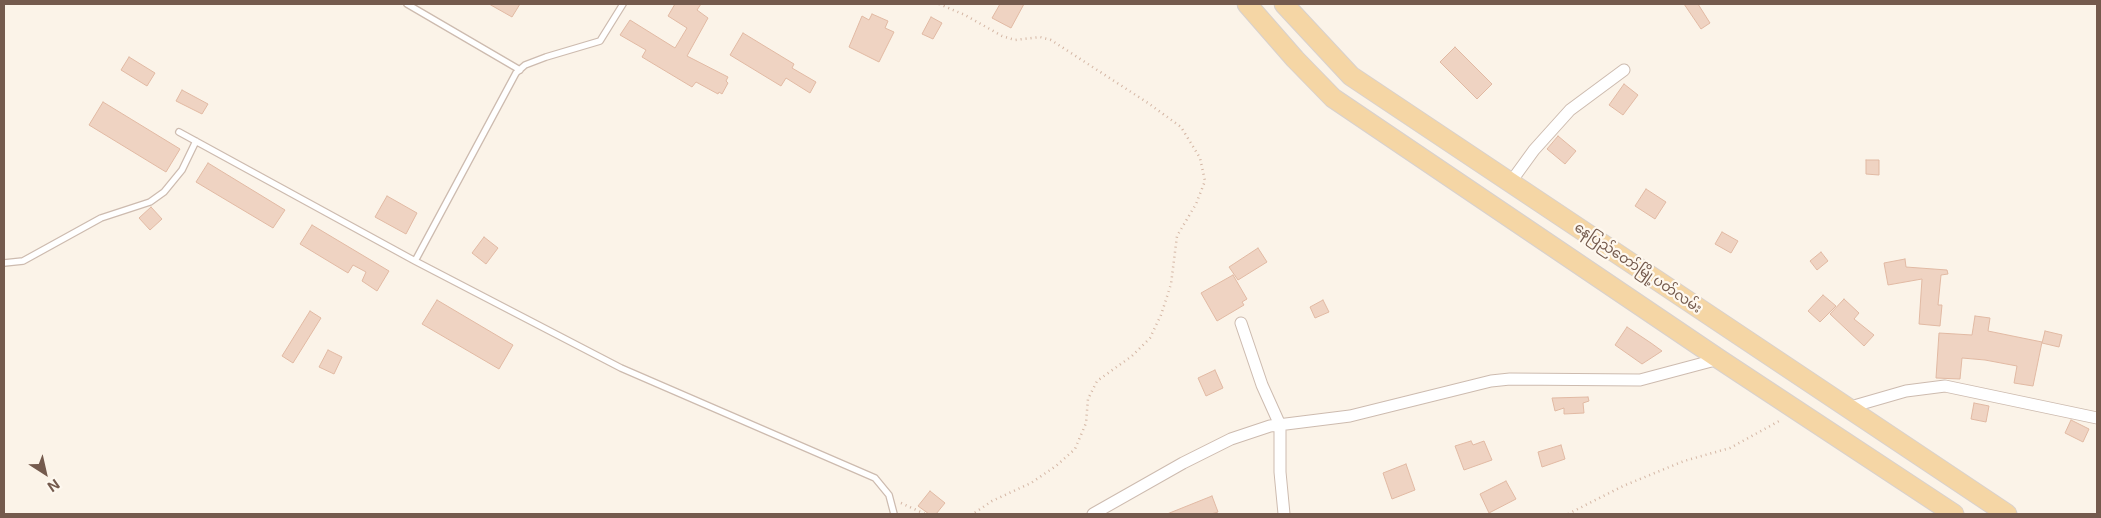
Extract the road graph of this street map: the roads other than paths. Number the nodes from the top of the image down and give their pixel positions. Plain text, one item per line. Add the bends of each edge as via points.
1 (407, 4) edge
2 (623, 4) edge
3 (1247, 4) edge
4 (1284, 4) edge
5 (520, 70) junction
6 (1624, 70) dead end
7 (179, 132) dead end
8 (196, 141) junction
9 (1510, 182) junction
10 (415, 261) junction
11 (4, 263) edge
12 (1241, 324) dead end
13 (1719, 359) junction
14 (1847, 408) junction
15 (2097, 418) edge
16 (1280, 424) junction
17 (894, 514) edge
18 (1094, 514) edge
19 (1284, 514) edge
20 (1954, 514) edge
21 (2007, 514) edge

1 - 5 lane
2 - 5 lane via 600,41 546,57
3 - 13 main road via 1333,98
4 - 9 main road, နေပြည်တော်မြို့ပတ်လမ်း via 1351,76
5 - 10 lane
6 - 9 street via 1570,110
7 - 8 lane
8 - 10 lane
8 - 11 lane via 182,170 164,192 150,202 101,218 23,261
9 - 14 main road, နေပြည်တော်မြို့ပတ်လမ်း
10 - 17 lane via 621,368 875,478 890,498
12 - 16 street via 1262,386
13 - 16 street via 1640,380 1491,381 1350,416
13 - 20 main road
14 - 15 street via 1906,391 1945,386
14 - 21 main road, နေပြည်တော်မြို့ပတ်လမ်း
16 - 18 street via 1231,439
16 - 19 street

